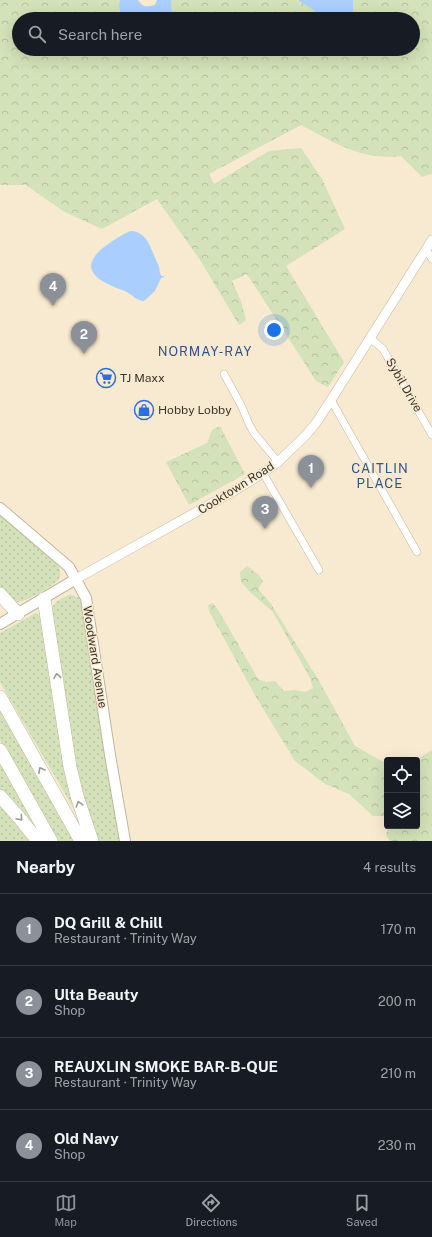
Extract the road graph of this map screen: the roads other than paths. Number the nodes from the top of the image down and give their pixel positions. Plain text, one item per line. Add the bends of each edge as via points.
1 (432, 240) edge
2 (426, 249) junction
3 (432, 259) edge
4 (370, 338) junction
5 (224, 374) dead end
6 (331, 400) junction
7 (432, 435) edge
8 (278, 462) junction
9 (263, 473) junction
10 (0, 508) edge
11 (417, 552) dead end
12 (319, 570) dead end
13 (76, 579) junction
14 (0, 594) edge
15 (44, 599) junction
16 (18, 614) junction
17 (0, 624) edge
18 (0, 697) edge
19 (0, 750) edge
20 (0, 796) edge
21 (38, 841) edge
22 (51, 841) edge
23 (81, 841) edge
24 (92, 841) edge
25 (125, 841) edge

1 - 2 street, Cooktown Road
2 - 3 street
2 - 4 street, Cooktown Road
4 - 6 street, Cooktown Road
4 - 7 street, Sybil Drive via 383,349
5 - 8 street via 254,433
6 - 8 street, Cooktown Road via 305,436
6 - 11 street
8 - 9 street, Cooktown Road
9 - 12 street
9 - 13 street, Cooktown Road
10 - 13 main road, Woodward Avenue via 69,566
13 - 15 main road, Cooktown Road
13 - 25 main road, Woodward Avenue via 87,603
14 - 16 highway
15 - 16 main road, Cooktown Road
24 -> 15 highway via 70,767
16 - 17 main road, Cooktown Road
23 -> 18 highway
19 - 22 highway
20 -> 21 highway

